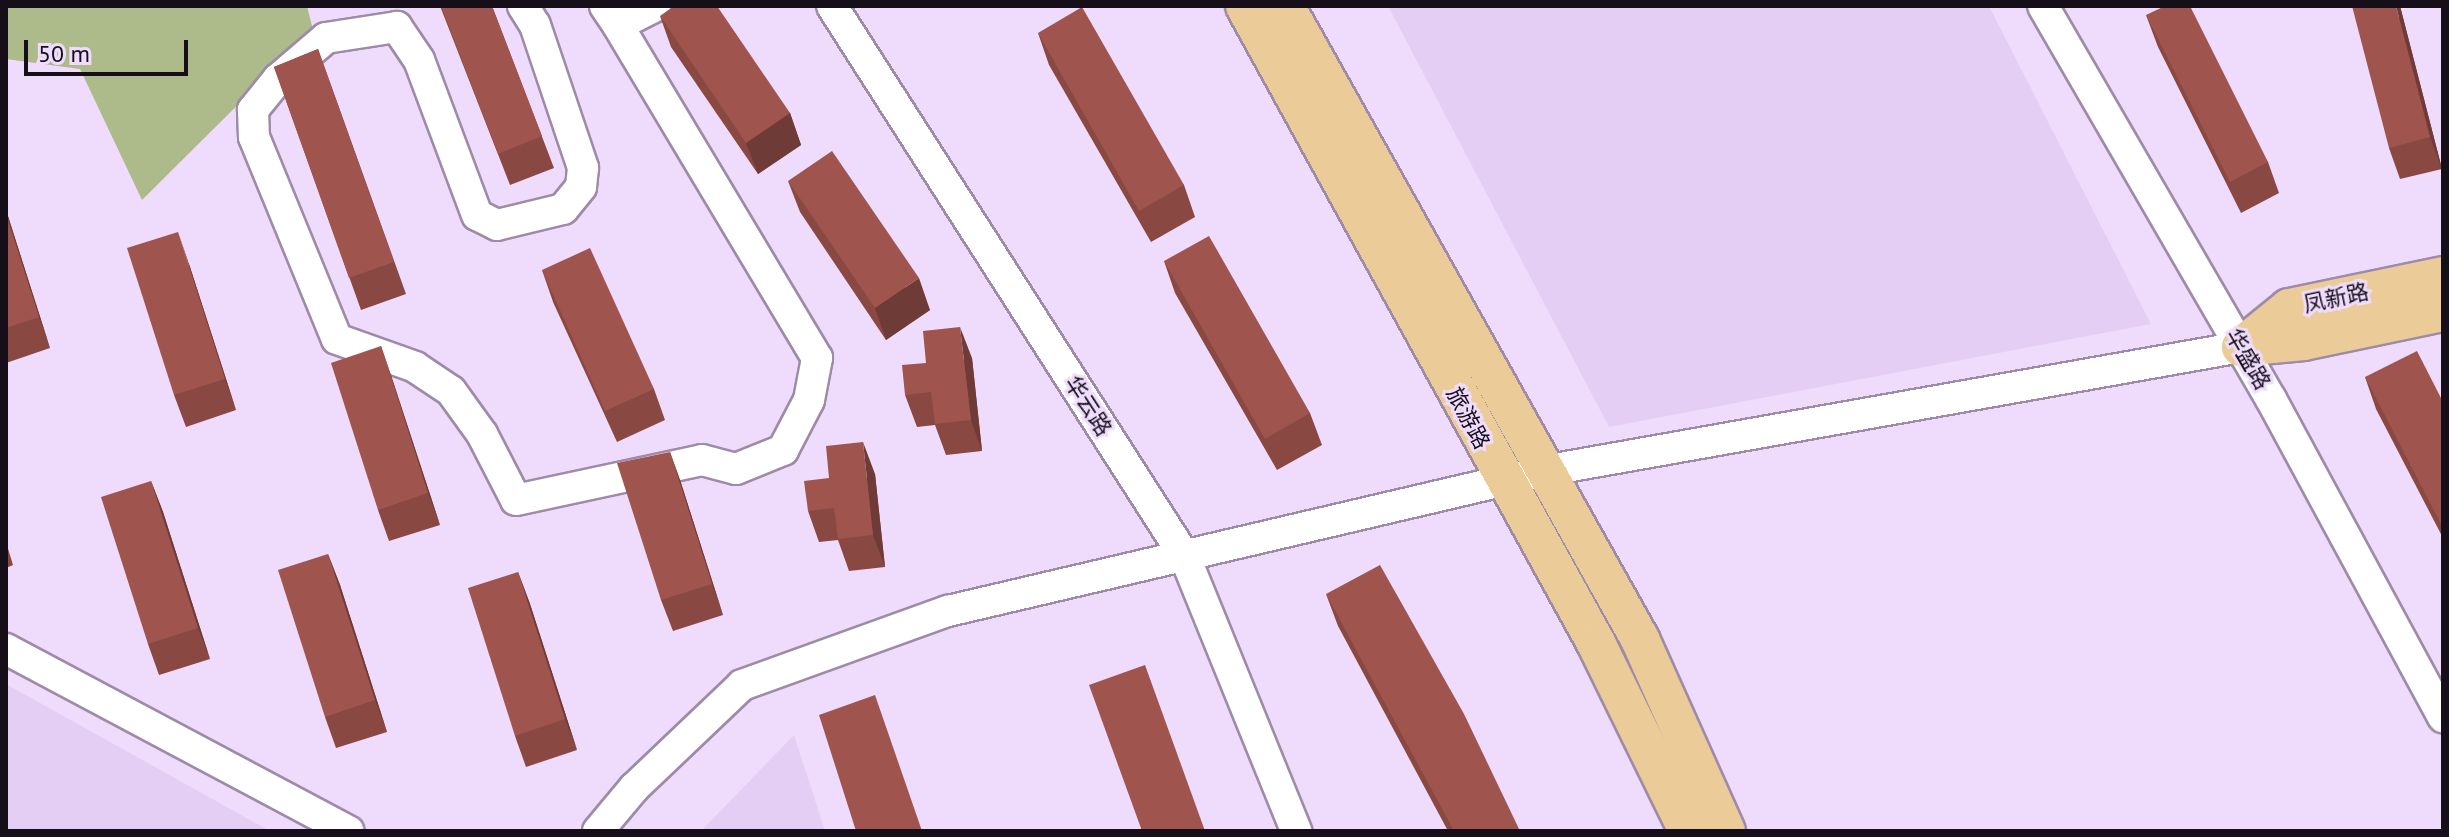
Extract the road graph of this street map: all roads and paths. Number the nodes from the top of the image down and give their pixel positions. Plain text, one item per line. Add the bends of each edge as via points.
1 (523, 6) edge
2 (656, 6) edge
3 (832, 6) edge
4 (1245, 6) edge
5 (1285, 6) edge
6 (2043, 6) edge
7 (612, 16) edge
8 (2443, 276) edge
9 (2443, 312) edge
10 (2241, 347) junction
11 (1549, 470) junction
12 (1504, 484) junction
13 (1185, 557) junction
14 (6, 649) edge
15 (2443, 717) edge
16 (349, 831) edge
17 (598, 831) edge
18 (1296, 831) edge
19 (1688, 831) edge
20 (1726, 831) edge

1 - 7 street via 535,25 583,168 581,187 563,209 497,225 477,215 419,60 397,27 326,38 278,79 253,110 254,137 337,339 415,367 451,391 482,434 516,500 702,460 736,469 783,450 809,400 817,358
2 - 7 street
3 - 13 street, 华云路
4 - 12 main road, 旅游路
5 - 11 main road, 旅游路
6 - 10 street, 华盛路
8 - 10 main road, 凤新路 via 2289,308
9 - 10 main road via 2304,341
10 - 11 street
10 - 15 street, 华盛路
11 - 12 street
11 - 20 main road, 旅游路 via 1640,639
12 - 13 street
12 - 19 main road, 旅游路 via 1596,643
13 - 17 street via 948,611 742,685 634,788
13 - 18 street, 华云路
14 - 16 street

